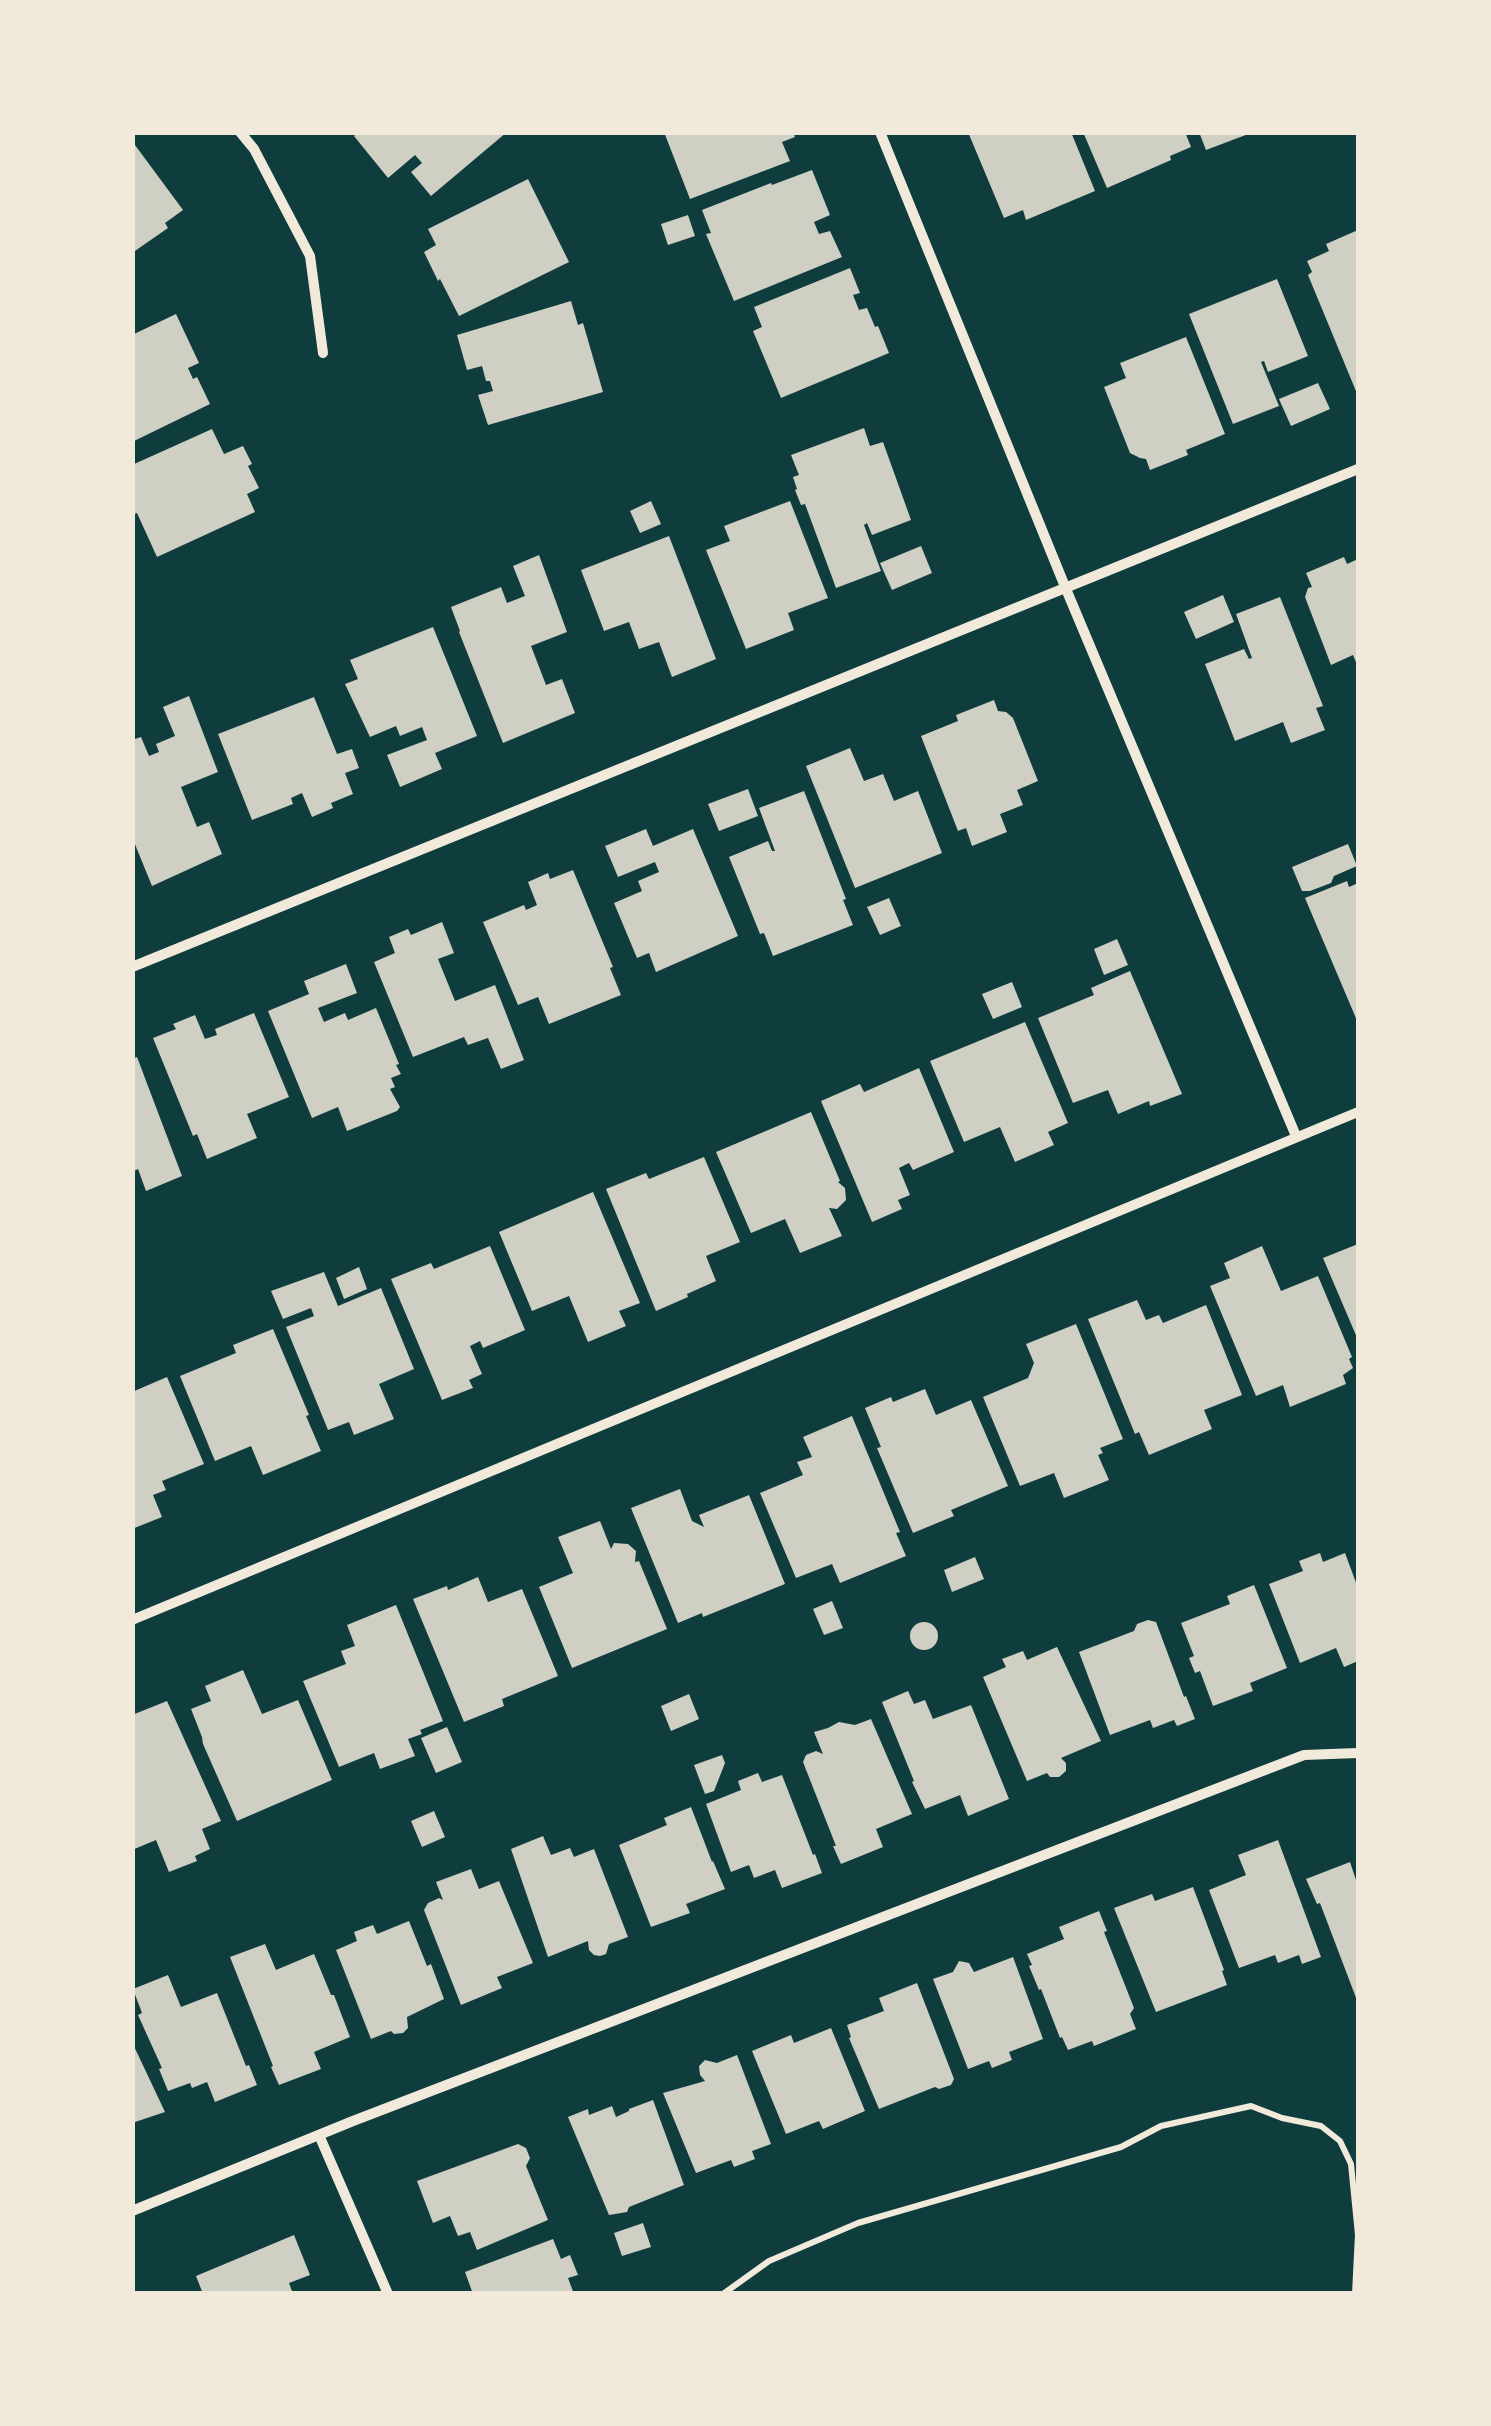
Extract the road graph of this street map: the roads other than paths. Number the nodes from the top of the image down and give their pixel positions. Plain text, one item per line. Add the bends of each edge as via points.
1 (240, 132) edge
2 (880, 132) edge
3 (323, 353) dead end
4 (1358, 469) edge
5 (1066, 589) junction
6 (132, 967) edge
7 (1358, 1112) edge
8 (1296, 1136) junction
9 (132, 1620) edge
10 (1358, 1753) edge
11 (318, 2135) junction
12 (132, 2211) edge
13 (388, 2294) edge

1 - 3 street via 310,256
2 - 5 street
4 - 5 street
5 - 6 street
5 - 8 street
7 - 8 street
8 - 9 street
10 - 11 street via 1304,1756
11 - 12 street
11 - 13 street

